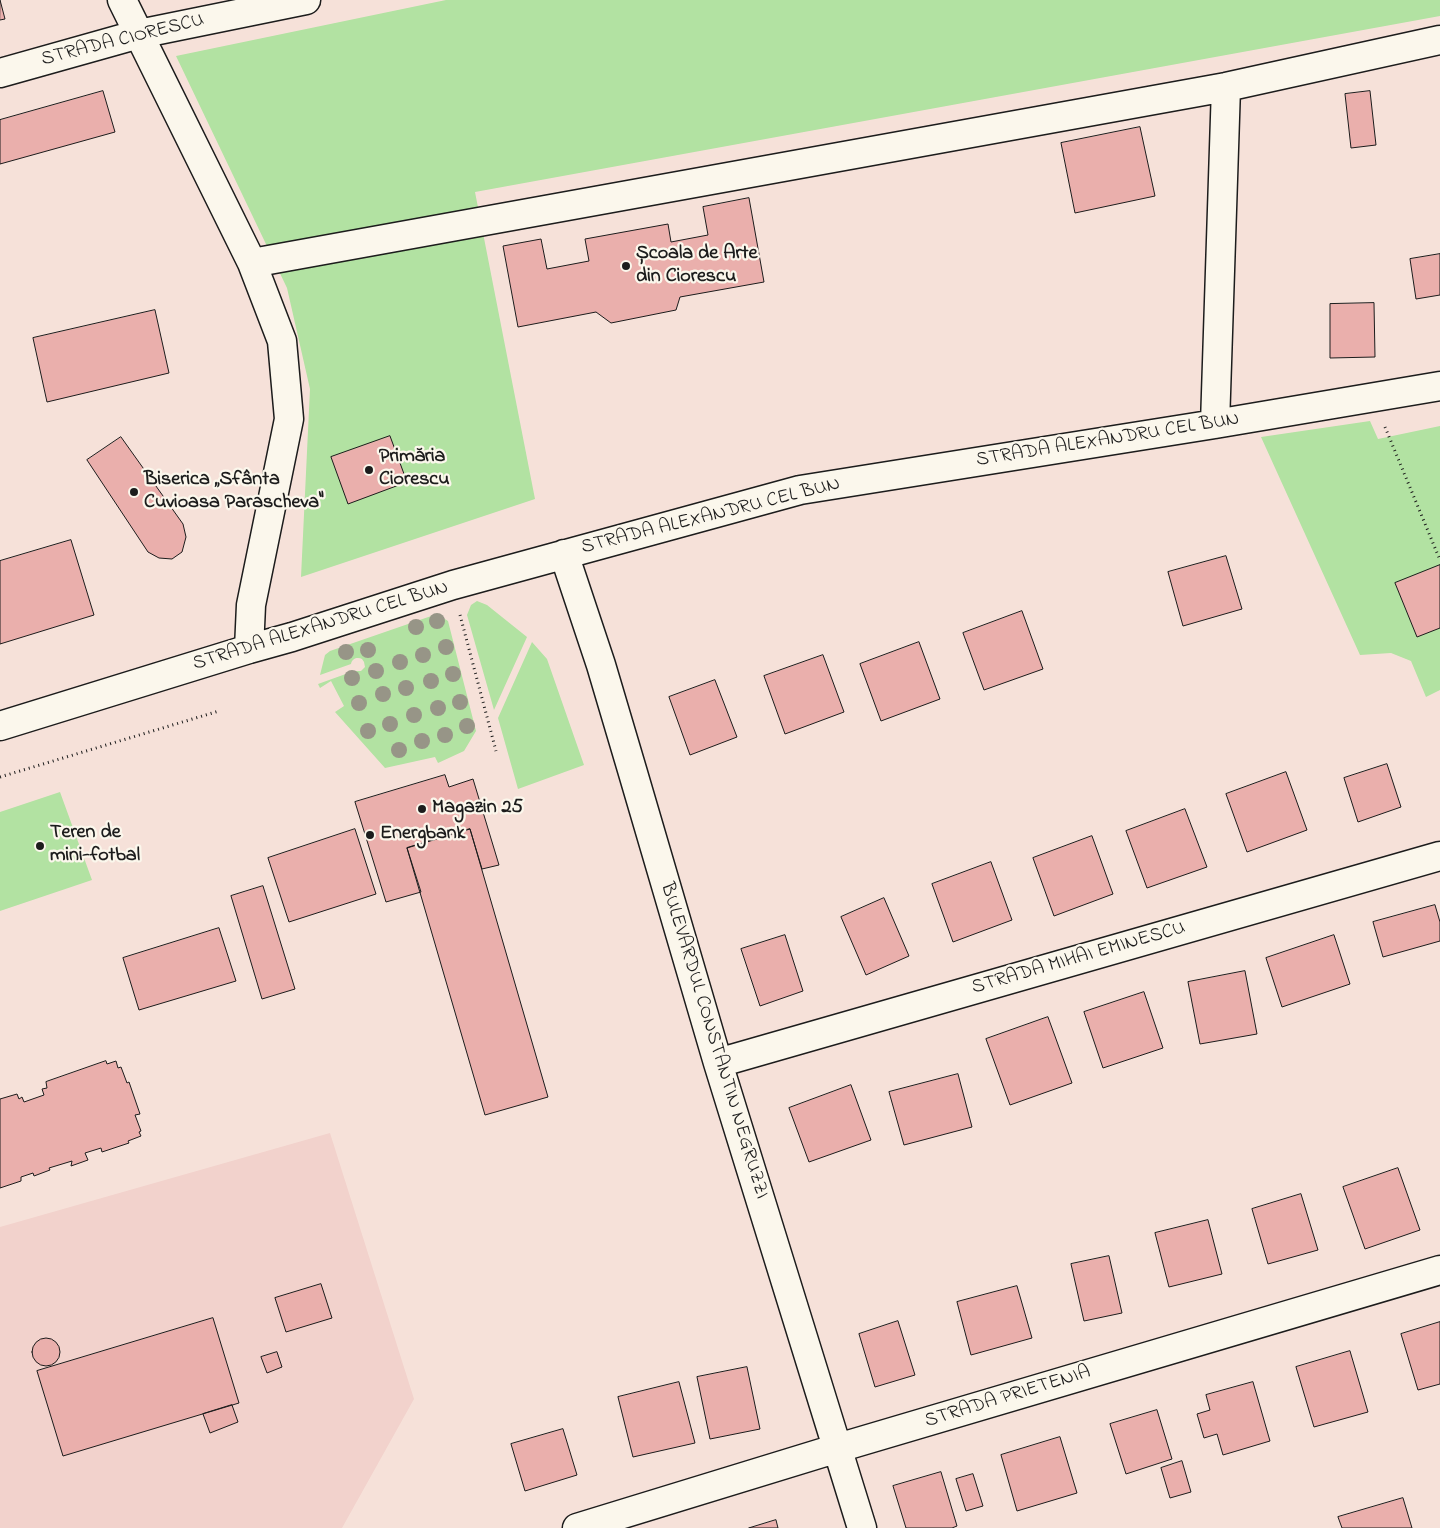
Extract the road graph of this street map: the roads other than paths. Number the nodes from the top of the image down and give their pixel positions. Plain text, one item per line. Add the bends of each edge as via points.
1 (122, 0) edge
2 (306, 0) edge
3 (139, 34) junction
4 (1440, 40) edge
5 (0, 73) edge
6 (1226, 87) junction
7 (252, 263) junction
8 (1440, 386) edge
9 (1215, 424) junction
10 (564, 554) junction
11 (249, 649) junction
12 (0, 726) edge
13 (1440, 856) edge
14 (718, 1063) junction
15 (1440, 1270) edge
16 (838, 1448) junction
17 (577, 1528) edge
18 (862, 1528) edge

1 - 3 street
2 - 3 street, STRADA CIORESCU
3 - 5 street, STRADA CIORESCU
3 - 7 street
4 - 6 street
6 - 7 street
6 - 9 street
7 - 11 street via 282,342 289,419 251,605
8 - 9 street, STRADA ALEXANDRU CEL BUN
9 - 10 street, STRADA ALEXANDRU CEL BUN via 800,490
10 - 11 street, STRADA ALEXANDRU CEL BUN
10 - 14 street, BULEVARDUL CONSTANTIN NEGRUZZI via 634,773
11 - 12 street, STRADA ALEXANDRU CEL BUN
13 - 14 street, STRADA MIHAI EMINESCU
14 - 16 street, BULEVARDUL CONSTANTIN NEGRUZZI
15 - 16 street, STRADA PRIETENIA
16 - 17 street, STRADA PRIETENIA
16 - 18 street, BULEVARDUL CONSTANTIN NEGRUZZI

